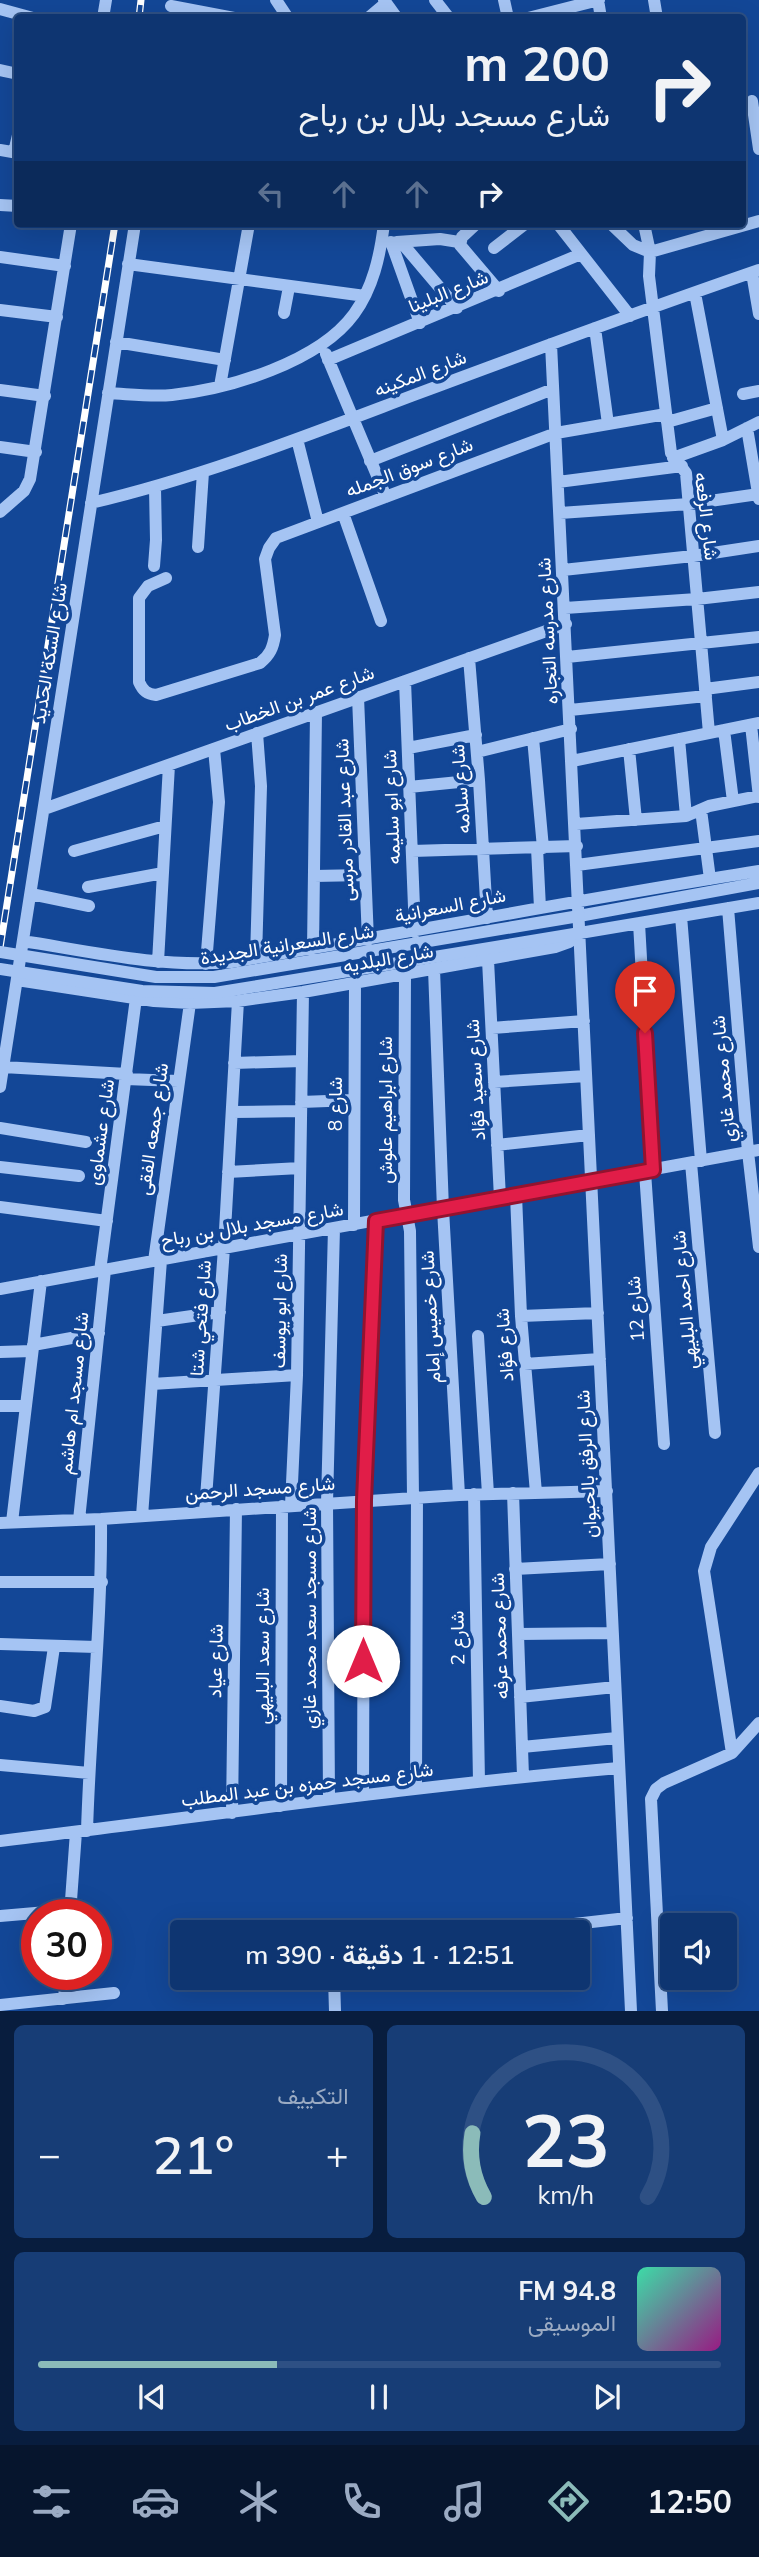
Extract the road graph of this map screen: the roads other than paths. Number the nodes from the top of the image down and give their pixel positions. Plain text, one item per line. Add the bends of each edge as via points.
1 (435, 0) edge
2 (598, 0) edge
3 (385, 2) edge
4 (171, 8) edge
5 (0, 9) edge
6 (18, 14) edge
7 (209, 14) edge
8 (372, 14) edge
9 (446, 14) edge
10 (544, 14) edge
11 (751, 102) edge
12 (759, 149) edge
13 (70, 228) edge
14 (134, 228) edge
15 (248, 228) edge
16 (386, 228) edge
17 (472, 228) edge
18 (520, 228) edge
19 (561, 228) edge
20 (615, 228) edge
21 (645, 228) edge
22 (710, 230) edge
23 (391, 242) junction
24 (459, 242) junction
25 (494, 248) dead end
26 (650, 252) junction
27 (582, 254) junction
28 (0, 257) edge
29 (128, 264) junction
30 (65, 266) junction
31 (755, 271) edge
32 (240, 280) junction
33 (289, 287) junction
34 (499, 291) junction
35 (695, 293) junction
36 (365, 296) junction
37 (457, 308) junction
38 (653, 308) junction
39 (0, 310) edge
40 (284, 313) dead end
41 (759, 314) edge
42 (630, 316) junction
43 (57, 317) junction
44 (420, 323) junction
45 (595, 328) junction
46 (116, 342) junction
47 (321, 344) junction
48 (551, 344) junction
49 (225, 360) junction
50 (328, 360) junction
51 (220, 386) junction
52 (553, 389) junction
53 (0, 390) edge
54 (759, 391) edge
55 (108, 393) junction
56 (743, 394) dead end
57 (45, 396) junction
58 (717, 408) junction
59 (352, 418) junction
60 (667, 418) junction
61 (608, 424) junction
62 (753, 425) edge
63 (556, 433) junction
64 (297, 439) junction
65 (723, 440) junction
66 (0, 447) edge
67 (36, 452) junction
68 (370, 461) junction
69 (678, 462) junction
70 (203, 472) junction
71 (558, 482) junction
72 (155, 488) junction
73 (759, 496) edge
74 (386, 497) junction
75 (91, 503) junction
76 (689, 505) junction
77 (0, 512) edge
78 (343, 513) junction
79 (560, 513) junction
80 (318, 522) junction
81 (759, 546) edge
82 (198, 547) dead end
83 (693, 556) junction
84 (154, 566) dead end
85 (563, 570) junction
86 (166, 578) dead end
87 (759, 592) edge
88 (697, 599) junction
89 (565, 608) junction
90 (381, 621) dead end
91 (566, 624) junction
92 (759, 637) edge
93 (701, 644) junction
94 (567, 657) junction
95 (469, 658) junction
96 (405, 681) junction
97 (759, 682) edge
98 (706, 692) junction
99 (358, 697) junction
100 (570, 710) junction
101 (316, 712) junction
102 (755, 724) edge
103 (571, 729) junction
104 (724, 730) junction
105 (257, 733) junction
106 (709, 733) junction
107 (476, 735) junction
108 (533, 738) junction
109 (679, 739) junction
110 (408, 748) junction
111 (214, 749) junction
112 (629, 749) junction
113 (477, 751) junction
114 (572, 761) junction
115 (169, 765) junction
116 (479, 780) junction
117 (409, 787) junction
118 (759, 797) edge
119 (733, 801) junction
120 (44, 809) junction
121 (701, 810) junction
122 (686, 816) junction
123 (636, 820) junction
124 (576, 824) junction
125 (165, 827) junction
126 (759, 841) edge
127 (577, 846) junction
128 (540, 848) junction
129 (706, 848) junction
130 (483, 849) junction
131 (74, 851) dead end
132 (412, 851) junction
133 (577, 865) junction
134 (759, 871) edge
135 (163, 873) junction
136 (365, 875) junction
137 (314, 876) junction
138 (710, 879) junction
139 (759, 883) edge
140 (88, 887) dead end
141 (31, 894) junction
142 (579, 900) junction
143 (759, 903) edge
144 (89, 906) dead end
145 (540, 908) junction
146 (729, 908) junction
147 (579, 916) junction
148 (681, 916) junction
149 (486, 918) junction
150 (639, 923) junction
151 (415, 932) junction
152 (580, 933) junction
153 (368, 940) junction
154 (23, 941) junction
155 (313, 950) junction
156 (0, 952) edge
157 (256, 958) junction
158 (488, 960) junction
159 (158, 962) junction
160 (206, 964) junction
161 (0, 969) edge
162 (434, 969) junction
163 (405, 975) junction
164 (17, 981) junction
165 (355, 983) junction
166 (303, 992) junction
167 (135, 998) junction
168 (238, 1001) junction
169 (190, 1003) junction
170 (584, 1021) junction
171 (492, 1028) junction
172 (302, 1061) junction
173 (234, 1063) junction
174 (3, 1067) junction
175 (586, 1076) junction
176 (126, 1077) junction
177 (178, 1082) junction
178 (494, 1082) junction
179 (0, 1087) edge
180 (354, 1100) junction
181 (301, 1107) junction
182 (232, 1112) junction
183 (0, 1128) edge
184 (589, 1135) junction
185 (86, 1142) dead end
186 (497, 1145) junction
187 (754, 1151) edge
188 (696, 1162) junction
189 (0, 1167) edge
190 (300, 1168) junction
191 (649, 1171) junction
192 (228, 1172) junction
193 (79, 1176) dead end
194 (592, 1181) junction
195 (516, 1195) junction
196 (499, 1198) junction
197 (0, 1207) edge
198 (443, 1209) junction
199 (406, 1215) junction
200 (107, 1221) junction
201 (376, 1221) junction
202 (354, 1225) junction
203 (334, 1228) junction
204 (299, 1234) junction
205 (759, 1247) edge
206 (224, 1248) junction
207 (157, 1260) junction
208 (102, 1270) junction
209 (41, 1282) junction
210 (0, 1289) edge
211 (220, 1312) junction
212 (598, 1313) junction
213 (521, 1316) junction
214 (157, 1321) junction
215 (99, 1333) junction
216 (478, 1336) dead end
217 (33, 1348) junction
218 (0, 1352) edge
219 (600, 1359) junction
220 (524, 1364) junction
221 (297, 1375) junction
222 (215, 1380) junction
223 (152, 1384) junction
224 (0, 1406) edge
225 (26, 1406) junction
226 (715, 1433) dead end
227 (664, 1444) dead end
228 (759, 1474) edge
229 (607, 1491) junction
230 (513, 1493) junction
231 (536, 1493) junction
232 (474, 1494) junction
233 (488, 1494) junction
234 (459, 1495) junction
235 (415, 1497) junction
236 (364, 1500) junction
237 (327, 1503) junction
238 (286, 1506) junction
239 (236, 1509) junction
240 (205, 1511) junction
241 (142, 1516) junction
242 (101, 1519) junction
243 (79, 1520) junction
244 (6, 1522) edge
245 (610, 1564) junction
246 (515, 1569) junction
247 (0, 1582) edge
248 (102, 1582) junction
249 (613, 1633) junction
250 (518, 1634) junction
251 (0, 1644) edge
252 (54, 1647) junction
253 (96, 1647) junction
254 (615, 1687) junction
255 (520, 1697) junction
256 (0, 1706) edge
257 (759, 1723) edge
258 (617, 1738) junction
259 (522, 1747) junction
260 (732, 1753) junction
261 (0, 1765) edge
262 (619, 1768) junction
263 (89, 1773) junction
264 (523, 1776) junction
265 (479, 1782) junction
266 (416, 1788) junction
267 (363, 1794) junction
268 (329, 1798) junction
269 (281, 1806) junction
270 (232, 1813) junction
271 (82, 1831) junction
272 (0, 1841) edge
273 (72, 1899) edge
274 (21, 1915) edge
275 (0, 1916) edge
276 (626, 1917) junction
277 (590, 1921) edge
278 (65, 1990) edge
279 (334, 1990) edge
280 (114, 1993) dead end
281 (64, 1999) junction
282 (0, 2005) edge
283 (335, 2011) edge
284 (632, 2011) edge
285 (662, 2011) edge

1 - 9 street
2 - 10 street
3 - 8 street
4 - 7 street
5 - 6 street
11 - 12 street
13 - 30 street
14 - 29 street, شارع السكة الحديد
15 - 32 street
16 - 23 street
17 - 24 street
18 - 25 street
19 - 27 street
20 - 26 street via 633,245
21 - 26 street, شارع الرفعه
22 - 26 street
23 - 24 street
23 - 36 street
23 - 37 street
23 - 44 street
24 - 34 street
26 - 38 street, شارع الرفعه
27 - 34 street, شارع البلينا
27 - 42 street
28 - 30 street
29 - 32 street
29 - 46 street, شارع السكة الحديد
30 - 43 street
31 - 35 street, شارع المكينه
31 - 41 street
32 - 33 street
32 - 49 street
33 - 36 street
33 - 40 street
34 - 37 street, شارع البلينا
35 - 38 street, شارع المكينه
35 - 58 street
36 - 47 street via 353,315
37 - 44 street, شارع البلينا
38 - 42 street, شارع المكينه
38 - 60 street, شارع الرفعه
39 - 43 street
42 - 45 street, شارع المكينه
43 - 57 street
44 - 50 street, شارع البلينا
45 - 48 street, شارع المكينه
45 - 61 street
46 - 49 street
46 - 55 street, شارع السكة الحديد
47 - 50 street
47 - 51 street via 272,369
48 - 52 street, شارع مدرسه التجاره
48 - 59 street, شارع المكينه
49 - 51 street
50 - 59 street
51 - 55 street via 170,395
52 - 63 street, شارع مدرسه التجاره
52 - 68 street
53 - 57 street
54 - 56 street
55 - 75 street, شارع السكة الحديد
57 - 67 street
58 - 60 street, شارع سوق الجمله
58 - 65 street
59 - 64 street, شارع المكينه
59 - 68 street
60 - 61 street, شارع سوق الجمله
60 - 69 street, شارع الرفعه
61 - 63 street, شارع سوق الجمله
62 - 65 street
62 - 73 street
63 - 71 street, شارع مدرسه التجاره
63 - 74 street, شارع سوق الجمله
64 - 70 street, شارع المكينه
64 - 80 street
65 - 69 street
66 - 67 street
67 - 77 street via 27,488
68 - 74 street
69 - 71 street
69 - 76 street, شارع الرفعه via 686,473
70 - 72 street, شارع المكينه
70 - 82 street
71 - 79 street, شارع مدرسه التجاره
72 - 75 street, شارع المكينه
72 - 84 street
73 - 76 street
74 - 78 street, شارع سوق الجمله
75 - 120 street, شارع السكة الحديد
76 - 79 street
76 - 83 street, شارع الرفعه
78 - 80 street, شارع سوق الجمله
78 - 90 street
79 - 85 street, شارع مدرسه التجاره
80 - 86 street, شارع سوق الجمله via 276,538 269,548 265,559 275,635 268,656 260,663 156,695 142,690 139,682 139,598 148,586
81 - 83 street
83 - 85 street
83 - 88 street, شارع الرفعه
85 - 89 street, شارع مدرسه التجاره
87 - 88 street
88 - 89 street
88 - 93 street, شارع الرفعه
89 - 91 street, شارع مدرسه التجاره
91 - 94 street, شارع مدرسه التجاره
91 - 95 street, شارع عمر بن الخطاب
92 - 93 street
93 - 94 street
93 - 98 street, شارع الرفعه
94 - 100 street, شارع مدرسه التجاره
95 - 96 street, شارع عمر بن الخطاب
95 - 107 street, شارع سلامه
96 - 99 street, شارع عمر بن الخطاب
96 - 110 street, شارع ابو سليمه
97 - 98 street
98 - 100 street
98 - 106 street, شارع الرفعه
99 - 101 street, شارع عمر بن الخطاب
99 - 136 street, شارع عبد القادر مرسى
100 - 103 street, شارع مدرسه التجاره
101 - 105 street, شارع عمر بن الخطاب
101 - 137 street
102 - 104 street
102 - 118 street
103 - 108 street
103 - 114 street, شارع مدرسه التجاره
104 - 106 street
104 - 119 street
105 - 111 street, شارع عمر بن الخطاب
105 - 157 street via 261,786
106 - 109 street
107 - 110 street
107 - 113 street, شارع سلامه
108 - 113 street
108 - 128 street
109 - 112 street
109 - 122 street
110 - 117 street, شارع ابو سليمه
111 - 115 street, شارع عمر بن الخطاب
111 - 160 street via 219,802
112 - 114 street
112 - 123 street
113 - 116 street, شارع سلامه
114 - 124 street, شارع مدرسه التجاره
115 - 120 street, شارع عمر بن الخطاب
115 - 125 street
116 - 117 street
116 - 130 street, شارع سلامه
117 - 132 street, شارع ابو سليمه
118 - 119 street
119 - 121 street
120 - 141 street, شارع السكة الحديد
121 - 122 street
121 - 129 street
122 - 123 street
123 - 124 street
124 - 127 street, شارع مدرسه التجاره
125 - 131 street
125 - 135 street
126 - 129 street
127 - 128 street
127 - 133 street, شارع مدرسه التجاره
128 - 130 street
128 - 145 street
129 - 133 street
129 - 138 street
130 - 132 street
130 - 149 street, شارع سلامه
132 - 151 street, شارع ابو سليمه
133 - 142 street, شارع مدرسه التجاره
134 - 138 street, شارع السعرانية
135 - 140 street
135 - 159 street
136 - 137 street
136 - 153 street, شارع عبد القادر مرسى
137 - 155 street
138 - 142 street, شارع السعرانية
139 - 147 street
141 - 144 street
141 - 154 street, شارع السكة الحديد
142 - 145 street, شارع السعرانية
142 - 147 street, شارع مدرسه التجاره
143 - 146 street, شارع البلديه
145 - 149 street, شارع السعرانية
146 - 148 street, شارع البلديه
146 - 187 street, شارع محمد غازي
147 - 152 street, شارع الرفق بالحيوان
147 - 156 street, شارع السعرانية الجديدة, bridge via 214,977 146,975
148 - 150 street, شارع البلديه
148 - 188 street, شارع احمد البليهي
149 - 151 street, شارع السعرانية
150 - 152 street, شارع البلديه
150 - 191 street, شارع 12
151 - 153 street, شارع السعرانية
152 - 158 street, شارع البلديه via 562,945
152 - 161 street, شارع السعرانية الجديدة, bridge via 215,993 142,992
152 - 170 street, شارع الرفق بالحيوان
153 - 155 street, شارع السعرانية
154 - 159 street, شارع السعرانية
154 - 164 street, شارع السكة الحديد
155 - 157 street, شارع السعرانية
157 - 160 street, شارع السعرانية
158 - 162 street, شارع البلديه
158 - 171 street, شارع سعيد فؤاد
159 - 160 street, شارع السعرانية
162 - 163 street, شارع البلديه
162 - 198 street, شارع خميس إمام
163 - 165 street, شارع البلديه
163 - 199 street, شارع ابراهيم علوش
164 - 167 street, شارع البلديه
164 - 174 street, شارع السكة الحديد
165 - 166 street, شارع البلديه
165 - 180 street, شارع 8
166 - 168 street, شارع البلديه
166 - 172 street, شارع ابو يوسف
167 - 169 street, شارع البلديه
167 - 176 street, شارع عشماوى
168 - 169 street, شارع البلديه
168 - 173 street, شارع فتحي شتا
169 - 177 street, شارع جمعه الفقى
170 - 171 street
170 - 175 street, شارع الرفق بالحيوان
171 - 178 street, شارع سعيد فؤاد
172 - 173 street
172 - 181 street, شارع ابو يوسف
173 - 182 street, شارع فتحي شتا
174 - 176 street
174 - 179 street, شارع السكة الحديد
175 - 178 street
175 - 184 street, شارع الرفق بالحيوان
176 - 177 street
176 - 200 street, شارع عشماوى
177 - 207 street, شارع جمعه الفقى
178 - 186 street, شارع سعيد فؤاد
180 - 181 street
180 - 202 street, شارع 8
181 - 182 street
181 - 190 street, شارع ابو يوسف
182 - 192 street, شارع فتحي شتا
183 - 185 street
184 - 186 street
184 - 194 street, شارع الرفق بالحيوان
186 - 196 street, شارع سعيد فؤاد
187 - 188 street, شارع مسجد بلال بن رباح
187 - 205 street, شارع محمد غازي
188 - 191 street, شارع مسجد بلال بن رباح
188 - 226 street, شارع احمد البليهي
189 - 193 street
190 - 192 street
190 - 204 street, شارع ابو يوسف
191 - 194 street, شارع مسجد بلال بن رباح
191 - 227 street, شارع 12
192 - 206 street, شارع فتحي شتا
194 - 195 street, شارع مسجد بلال بن رباح
194 - 212 street, شارع الرفق بالحيوان
195 - 196 street, شارع مسجد بلال بن رباح
195 - 213 street, شارع فؤاد
196 - 198 street, شارع مسجد بلال بن رباح
197 - 200 street
198 - 199 street, شارع مسجد بلال بن رباح
198 - 234 street, شارع خميس إمام
199 - 201 street, شارع مسجد بلال بن رباح
199 - 235 street, شارع ابراهيم علوش
200 - 208 street, شارع عشماوى
201 - 202 street, شارع مسجد بلال بن رباح
201 - 236 street
202 - 203 street, شارع مسجد بلال بن رباح
203 - 204 street, شارع مسجد بلال بن رباح
203 - 237 street, شارع مسجد سعد محمد غازي
204 - 206 street, شارع مسجد بلال بن رباح
204 - 221 street, شارع ابو يوسف
206 - 207 street, شارع مسجد بلال بن رباح
206 - 211 street, شارع فتحي شتا
207 - 208 street, شارع مسجد بلال بن رباح
207 - 214 street, شارع جمعه الفقى
208 - 209 street, شارع مسجد بلال بن رباح
208 - 215 street, شارع مسجد ام هاشم
209 - 210 street, شارع مسجد بلال بن رباح
209 - 217 street
211 - 214 street
211 - 222 street, شارع فتحي شتا
212 - 213 street
212 - 219 street, شارع الرفق بالحيوان
213 - 220 street, شارع فؤاد
214 - 223 street, شارع جمعه الفقى
215 - 217 street
215 - 243 street, شارع مسجد ام هاشم
216 - 233 street
217 - 218 street
217 - 225 street
219 - 220 street
219 - 229 street, شارع الرفق بالحيوان
220 - 231 street, شارع فؤاد
221 - 222 street
221 - 238 street, شارع ابو يوسف
222 - 223 street
222 - 240 street, شارع فتحي شتا
223 - 241 street, شارع جمعه الفقى
224 - 225 street
225 - 244 street
228 - 260 street via 711,1547 704,1571
229 - 231 street, شارع مسجد الرحمن
229 - 245 street, شارع الرفق بالحيوان
230 - 231 street, شارع مسجد الرحمن
230 - 233 street, شارع مسجد الرحمن
230 - 246 street, شارع محمد عرفه
232 - 233 street, شارع مسجد الرحمن
232 - 234 street, شارع مسجد الرحمن
232 - 265 street, شارع 2
234 - 235 street, شارع مسجد الرحمن
235 - 236 street, شارع مسجد الرحمن
235 - 266 street, شارع ابراهيم علوش
236 - 237 street, شارع مسجد الرحمن
236 - 267 street
237 - 238 street, شارع مسجد الرحمن
237 - 268 street, شارع مسجد سعد محمد غازي
238 - 239 street, شارع مسجد الرحمن
238 - 269 street, شارع سعد البليهي
239 - 240 street, شارع مسجد الرحمن
239 - 270 street, شارع عياد
240 - 241 street, شارع مسجد الرحمن
241 - 242 street, شارع مسجد الرحمن
242 - 243 street, شارع مسجد الرحمن
242 - 248 street
243 - 244 street, شارع مسجد الرحمن
245 - 246 street
245 - 249 street, شارع الرفق بالحيوان
246 - 250 street, شارع محمد عرفه
247 - 248 street
248 - 253 street
249 - 250 street
249 - 254 street, شارع الرفق بالحيوان
250 - 255 street, شارع محمد عرفه
251 - 252 street
252 - 253 street
252 - 256 street via 45,1707 34,1711
253 - 263 street
254 - 255 street
254 - 258 street, شارع الرفق بالحيوان
255 - 259 street, شارع محمد عرفه
257 - 260 street
258 - 259 street
258 - 262 street, شارع الرفق بالحيوان
259 - 264 street, شارع محمد عرفه
260 - 285 street via 664,1783 651,1798
261 - 263 street
262 - 264 street, شارع مسجد حمزه بن عبد المطلب
262 - 276 street, شارع الرفق بالحيوان
263 - 271 street
264 - 265 street, شارع مسجد حمزه بن عبد المطلب
265 - 266 street, شارع مسجد حمزه بن عبد المطلب
266 - 267 street, شارع مسجد حمزه بن عبد المطلب
267 - 268 street, شارع مسجد حمزه بن عبد المطلب
268 - 269 street, شارع مسجد حمزه بن عبد المطلب
269 - 270 street, شارع مسجد حمزه بن عبد المطلب
270 - 271 street, شارع مسجد حمزه بن عبد المطلب
271 - 272 street, شارع مسجد حمزه بن عبد المطلب
271 - 273 street
274 - 275 street
276 - 277 street
276 - 284 street, شارع الرفق بالحيوان
278 - 281 street
279 - 283 street
280 - 281 street
281 - 282 street

